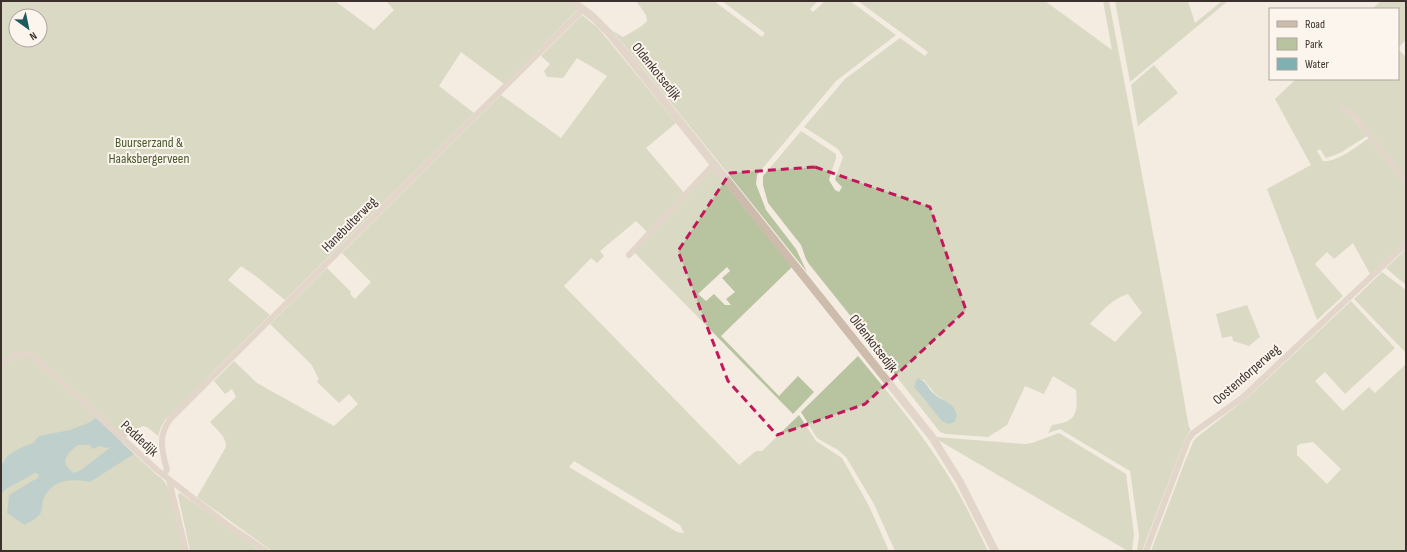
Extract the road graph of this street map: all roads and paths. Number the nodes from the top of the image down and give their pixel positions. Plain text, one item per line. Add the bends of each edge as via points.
1 (572, 1) edge
2 (583, 9) junction
3 (1342, 108) dead end
4 (714, 164) junction
5 (1406, 182) edge
6 (1406, 244) edge
7 (629, 255) dead end
8 (1, 365) edge
9 (165, 473) junction
10 (169, 480) junction
11 (186, 551) edge
12 (266, 551) edge
13 (996, 551) edge
14 (1146, 551) edge

1 - 2 street, Oldenkotsedijk
2 - 4 street, Oldenkotsedijk via 610,34
2 - 9 street, Hanebulterweg via 171,418 163,429 162,436
3 - 5 street via 1354,115
4 - 7 street
4 - 13 street, Oldenkotsedijk via 932,437 960,482
6 - 14 street, Oostendorperweg via 1244,396 1188,440
8 - 9 street, Peddedijk via 17,355 33,356
9 - 10 street, Peddedijk
10 - 11 street
10 - 12 street, Peddedijk

